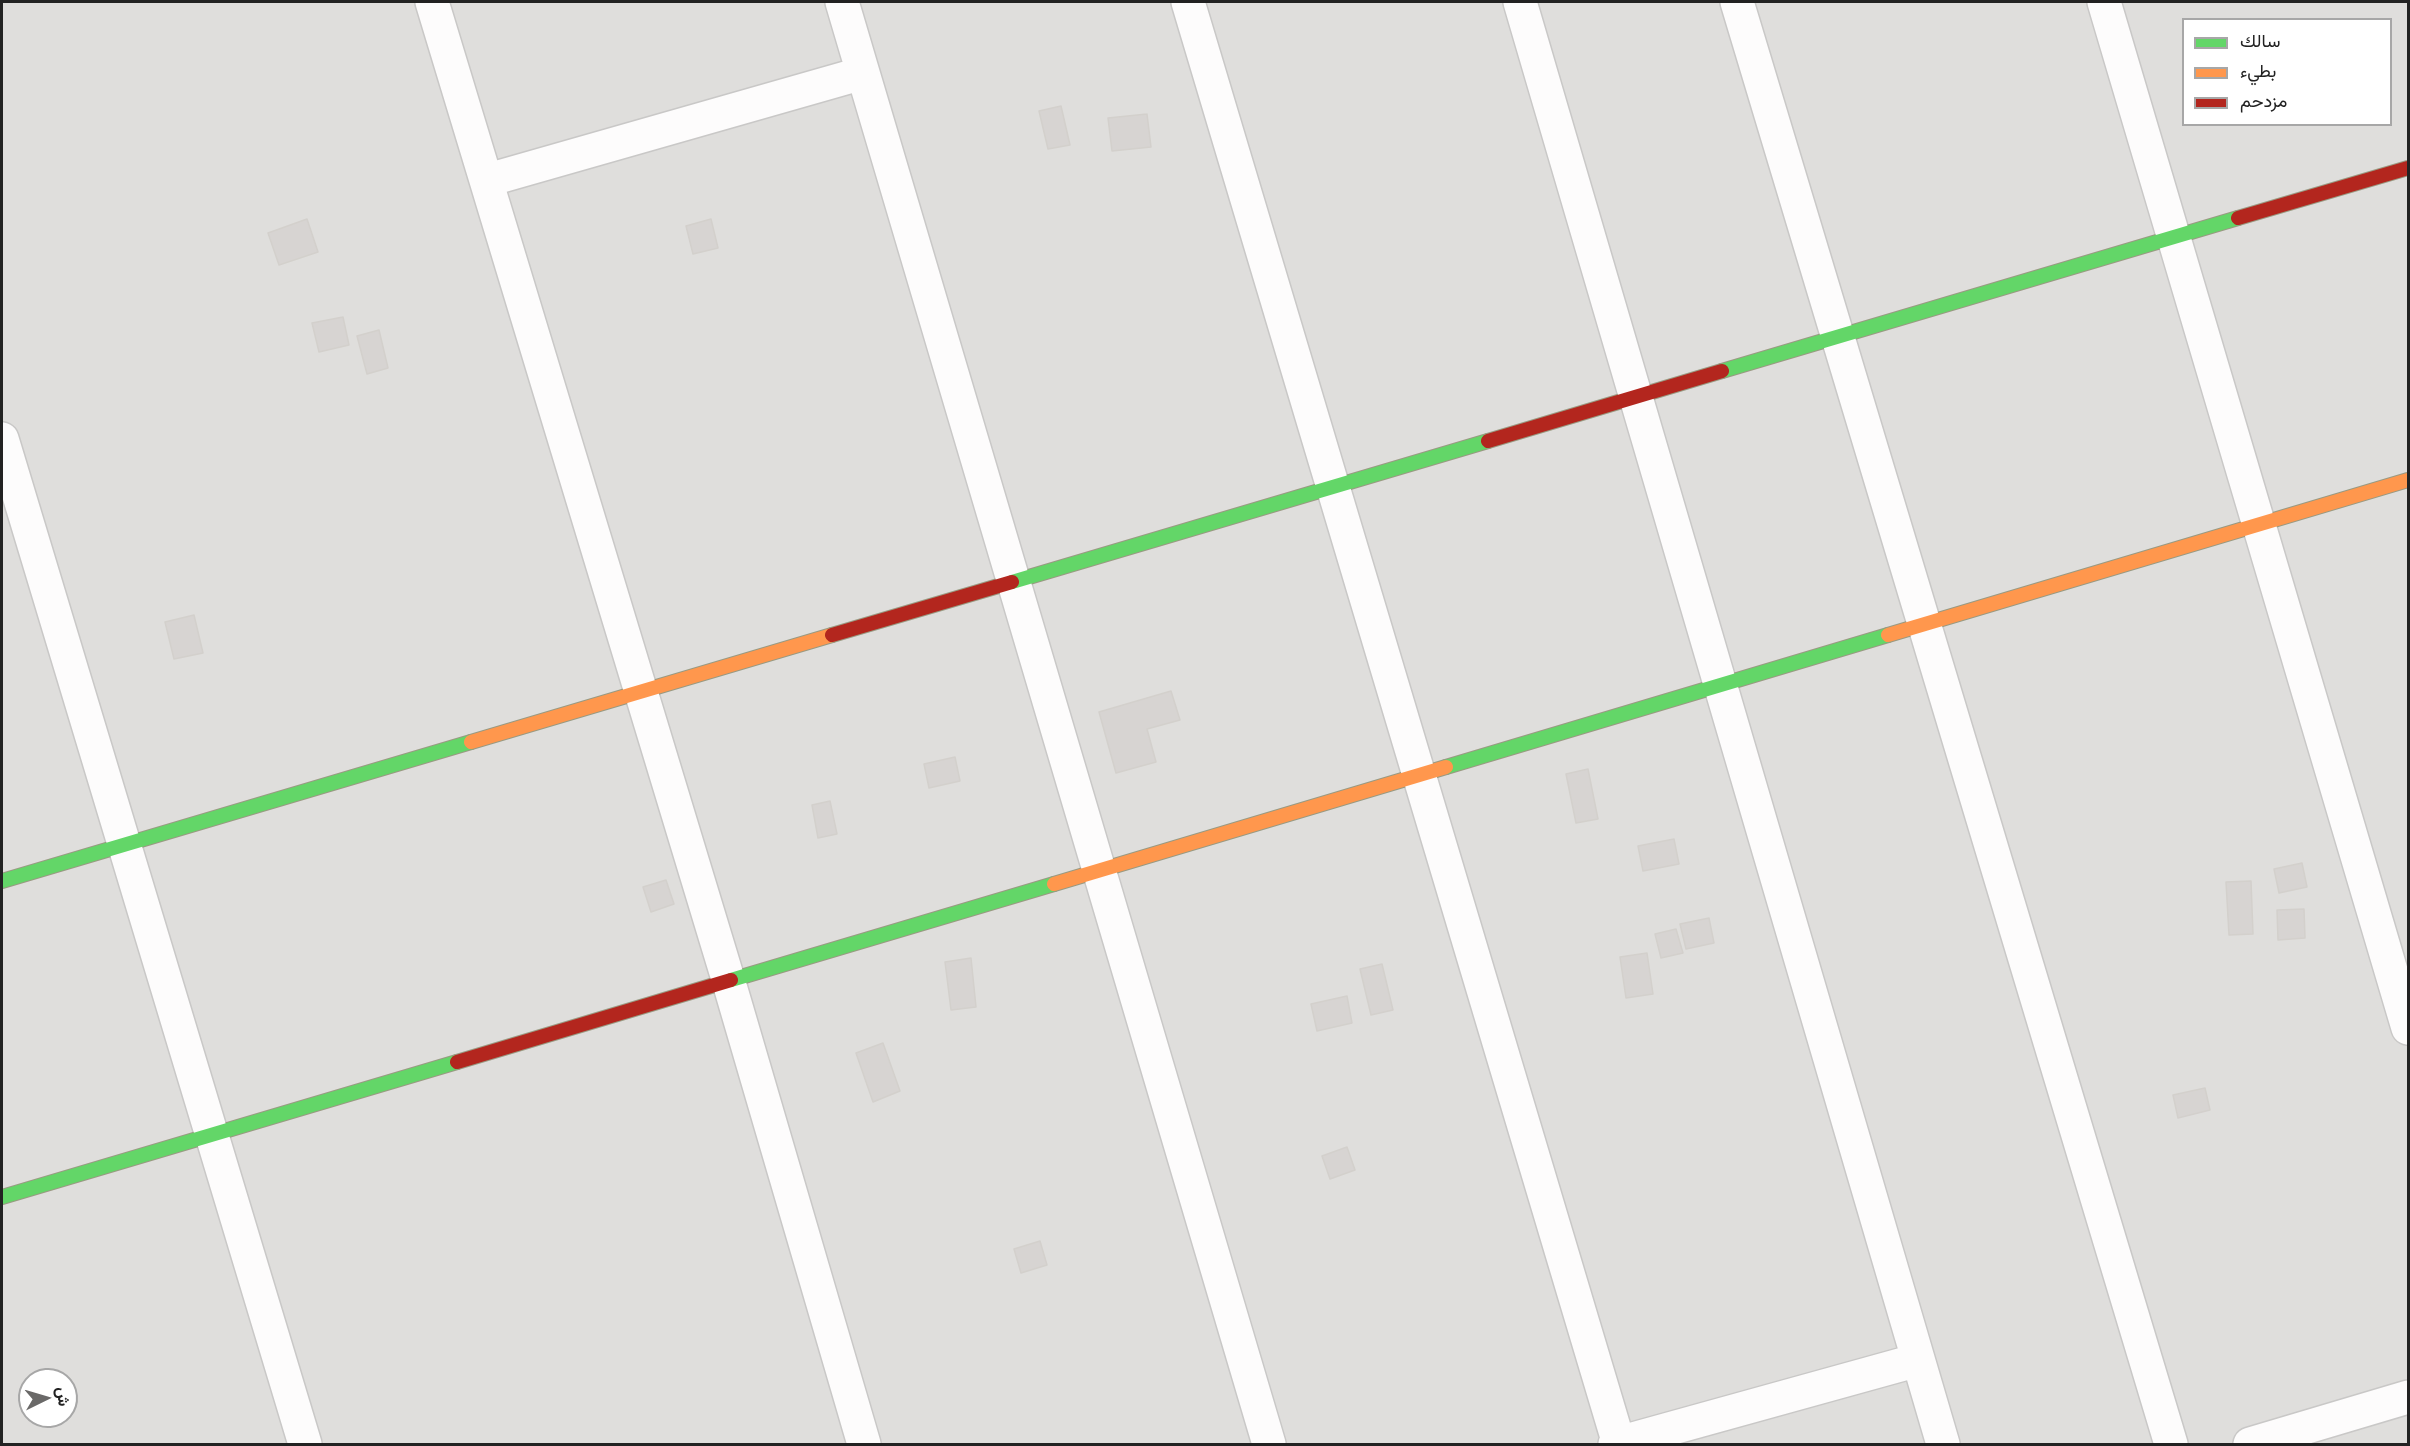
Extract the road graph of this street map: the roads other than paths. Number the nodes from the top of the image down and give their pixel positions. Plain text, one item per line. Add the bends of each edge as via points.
1 (432, 2) edge
2 (842, 2) edge
3 (1188, 2) edge
4 (1520, 2) edge
5 (1737, 2) edge
6 (2104, 2) edge
7 (863, 73) junction
8 (2409, 168) edge
9 (488, 180) junction
10 (2174, 238) junction
11 (1838, 338) junction
12 (1636, 397) junction
13 (2, 439) edge
14 (2409, 480) edge
15 (1333, 487) junction
16 (2260, 525) junction
17 (1014, 582) junction
18 (1925, 625) junction
19 (1720, 685) junction
20 (640, 692) junction
21 (1419, 775) junction
22 (123, 845) junction
23 (1100, 870) junction
24 (2, 881) edge
25 (728, 979) junction
26 (2409, 1028) edge
27 (212, 1135) junction
28 (2, 1197) edge
29 (1918, 1360) junction
30 (2409, 1397) edge
31 (305, 1444) edge
32 (864, 1444) edge
33 (1269, 1444) edge
34 (1617, 1444) edge
35 (1943, 1444) edge
36 (2171, 1444) edge
37 (2250, 1444) edge

1 - 9 street
2 - 7 street
3 - 15 street
4 - 12 street
5 - 11 street
6 - 10 street
7 - 9 street
7 - 17 street
8 - 10 street
9 - 20 street
10 - 11 street
10 - 16 street
11 - 12 street
11 - 18 street
12 - 15 street
12 - 19 street
13 - 22 street
14 - 16 street
15 - 17 street
15 - 21 street
16 - 18 street
16 - 26 street
17 - 20 street
17 - 23 street
18 - 19 street
18 - 36 street
19 - 21 street
19 - 29 street
20 - 22 street
20 - 25 street
21 - 23 street
21 - 34 street
22 - 24 street
22 - 27 street
23 - 25 street
23 - 33 street
25 - 27 street
25 - 32 street
27 - 28 street
27 - 31 street
29 - 34 street
29 - 35 street
30 - 37 street

